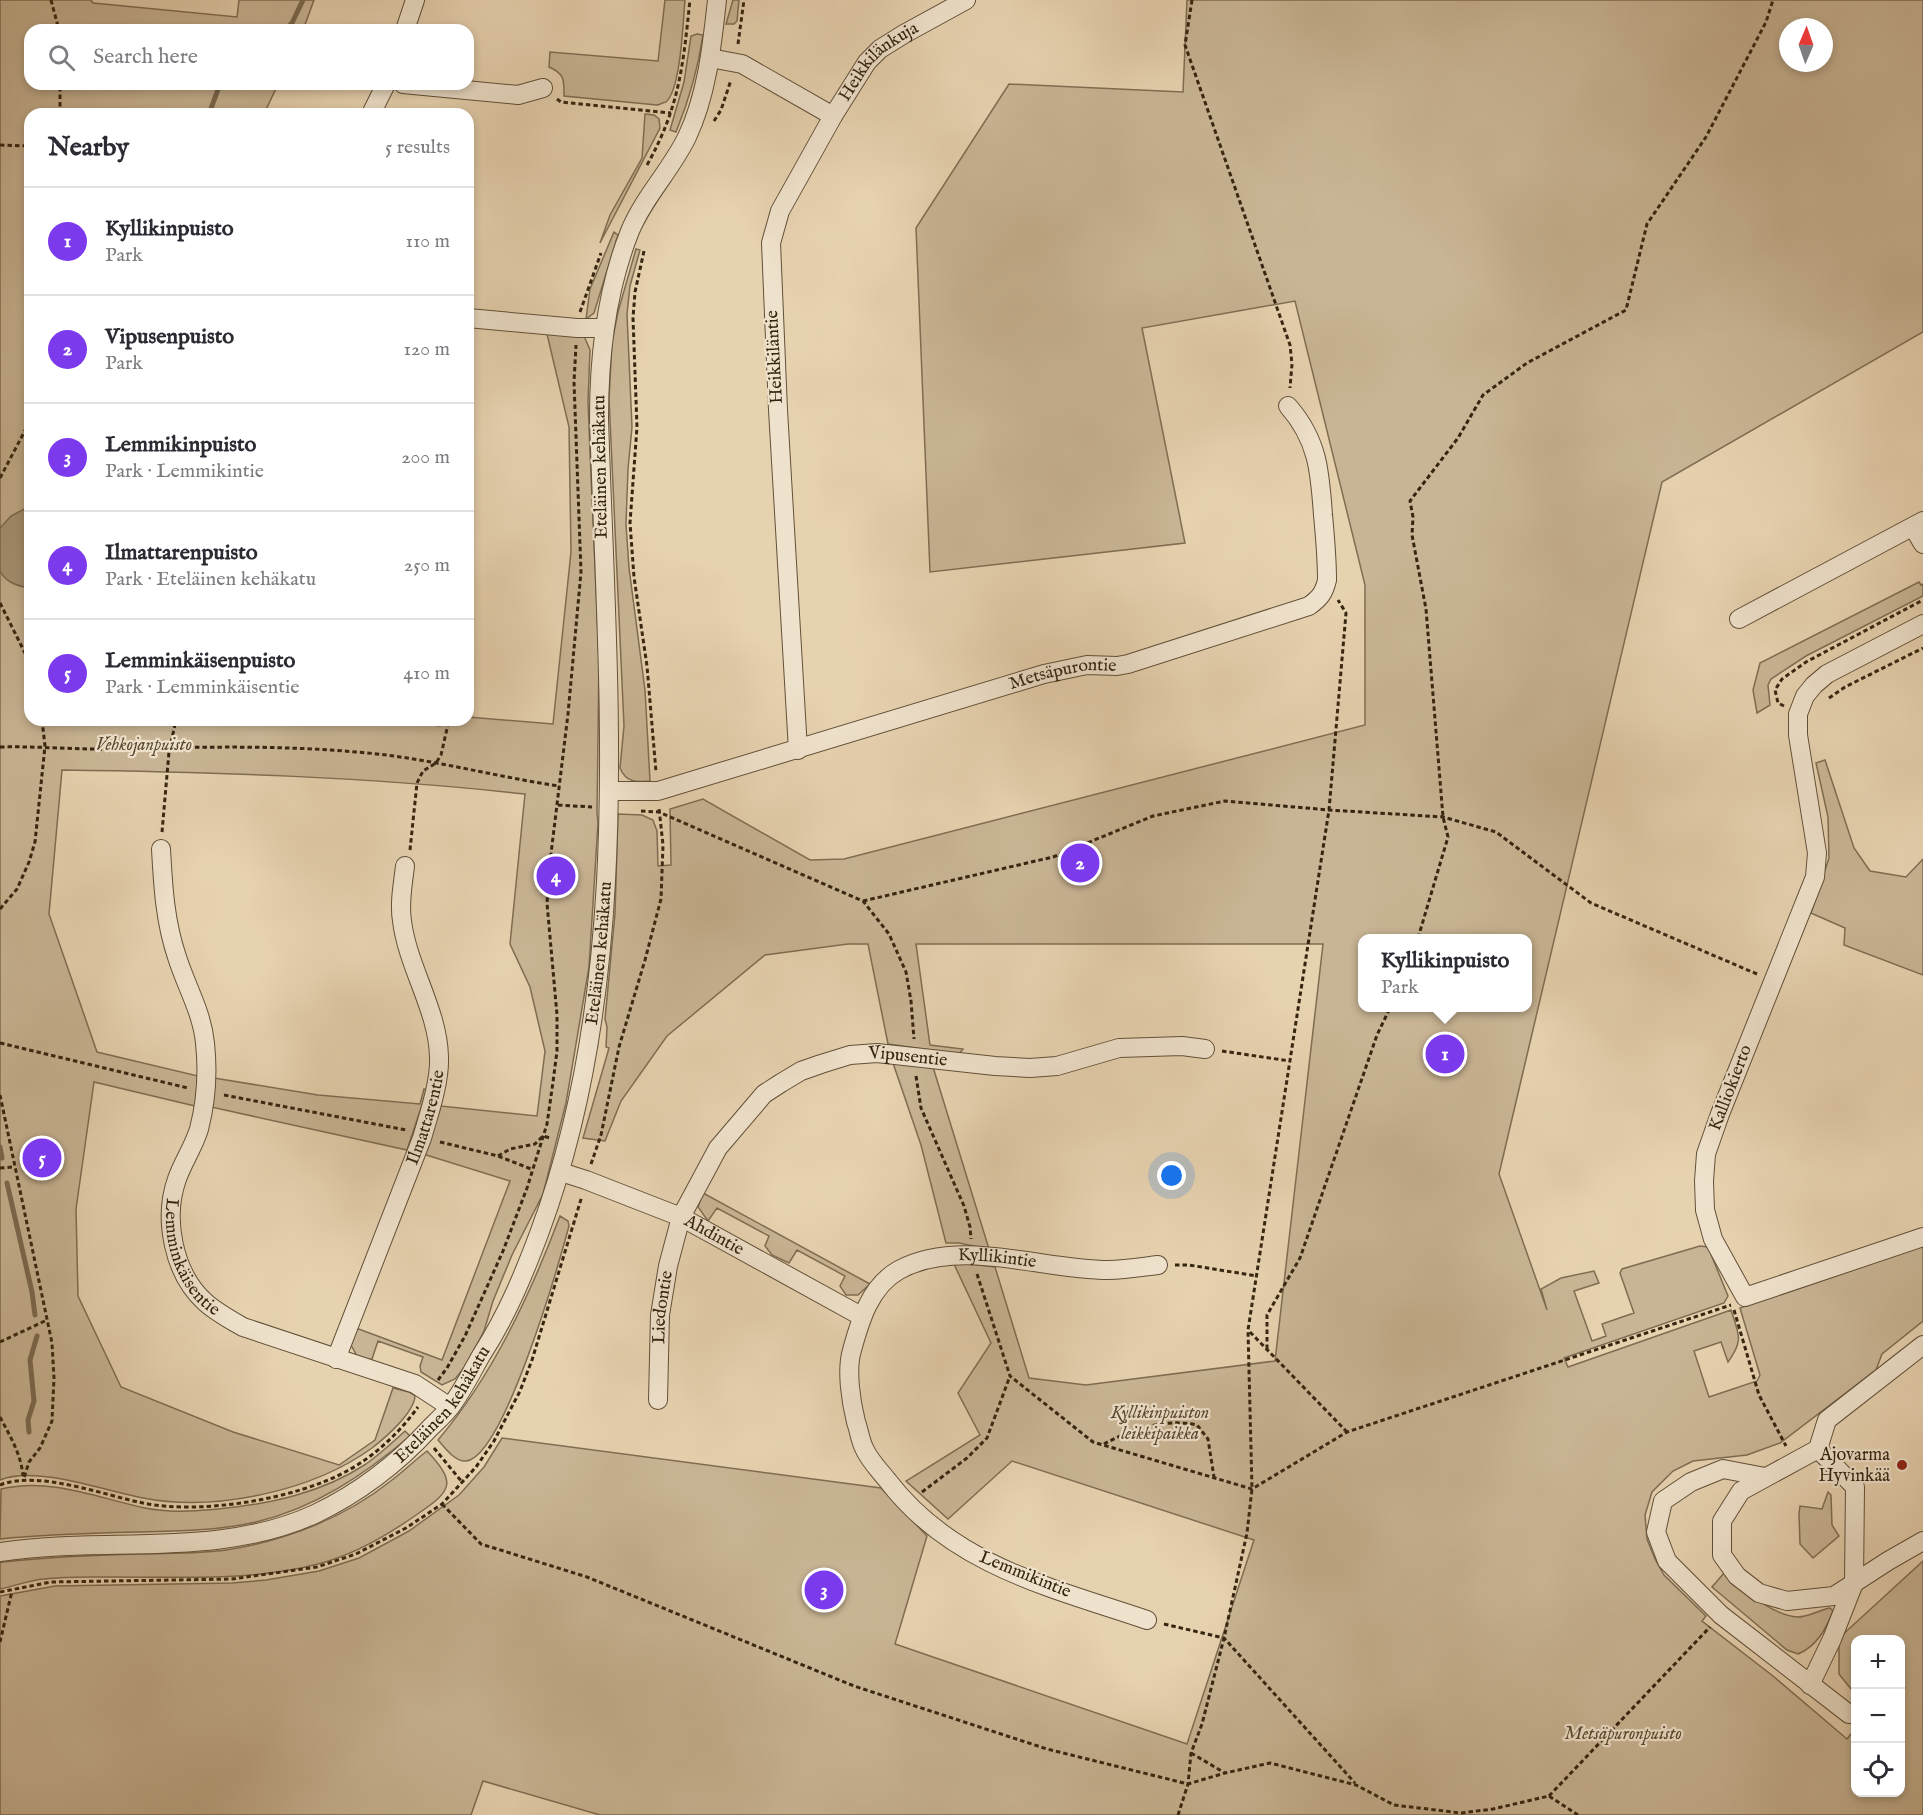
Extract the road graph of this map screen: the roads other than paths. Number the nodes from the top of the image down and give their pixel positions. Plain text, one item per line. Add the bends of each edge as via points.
1 (415, 0) edge
2 (717, 0) edge
3 (966, 0) edge
4 (407, 24) edge
5 (710, 58) junction
6 (543, 88) road end
7 (383, 90) edge
8 (466, 90) edge
9 (374, 108) edge
10 (833, 116) junction
11 (474, 319) edge
12 (603, 328) junction
13 (1288, 406) road end
14 (1918, 524) edge
15 (1923, 544) edge
16 (1739, 619) dead end
17 (1923, 624) edge
18 (798, 750) junction
19 (609, 791) junction
20 (161, 849) road end
21 (405, 866) road end
22 (1205, 1049) road end
23 (561, 1172) junction
24 (681, 1217) junction
25 (1923, 1237) edge
26 (1158, 1265) road end
27 (861, 1316) junction
28 (1923, 1346) edge
29 (336, 1359) junction
30 (658, 1400) dead end
31 (450, 1407) junction
32 (1818, 1449) junction
33 (1766, 1477) junction
34 (1923, 1541) edge
35 (0, 1552) edge
36 (1854, 1583) junction
37 (1147, 1620) road end
38 (1810, 1685) junction
39 (1849, 1714) dead end

1 - 4 street
2 - 5 street, Eteläinen kehäkatu
3 - 10 street, Heikkilänkuja via 880,49 867,62
5 - 10 street via 742,64
5 - 12 street, Eteläinen kehäkatu via 687,137 631,228 615,273
6 - 8 street via 518,95
7 - 9 street
10 - 18 street, Heikkiläntie via 780,211 771,243
11 - 12 street
12 - 19 street, Eteläinen kehäkatu via 599,418
13 - 18 street, Metsäpurontie via 1310,438 1319,469 1327,580 1319,599 1309,606 1128,664 1087,665 1044,674
14 - 15 street
14 - 16 street
17 - 25 street, Kalliokierto via 1827,674 1805,696 1798,714 1798,735 1817,853 1815,877 1706,1154 1704,1181 1705,1210 1713,1239 1739,1300
18 - 19 street, Metsäpurontie via 658,791
19 - 23 street, Eteläinen kehäkatu via 602,950 590,1049
20 - 29 street, Lemminkäisentie via 167,921 200,1015 206,1059 203,1112 171,1206 173,1241 184,1273 203,1300 222,1315 243,1327
21 - 29 street, Ilmattarentie via 402,921 438,1037 440,1060 422,1138
22 - 24 street, Vipusentie via 1119,1048 1057,1066 1030,1068 877,1053 850,1055 801,1071 764,1094 718,1148
23 - 24 street, Ahdintie
23 - 31 street, Eteläinen kehäkatu via 513,1301
24 - 27 street, Ahdintie
24 - 30 street, Liedontie via 660,1315
26 - 27 street, Kyllikintie via 1108,1270 971,1256 935,1257 897,1271 878,1289
27 - 37 street, Lemmikintie via 850,1357 852,1404 864,1449 906,1503 979,1559 1029,1581
28 - 32 street via 1827,1420
29 - 31 street, Lemminkäisentie via 415,1384
31 - 35 street, Eteläinen kehäkatu via 384,1473 314,1514 286,1525 237,1537 189,1542 32,1547
32 - 33 street
32 - 36 street via 1855,1487
33 - 36 street via 1741,1491 1722,1521 1722,1555 1737,1576 1759,1593 1787,1601 1834,1596
33 - 38 street via 1723,1469 1691,1482 1663,1501 1656,1532 1667,1561 1722,1615
34 - 36 street
36 - 38 street
38 - 39 street

